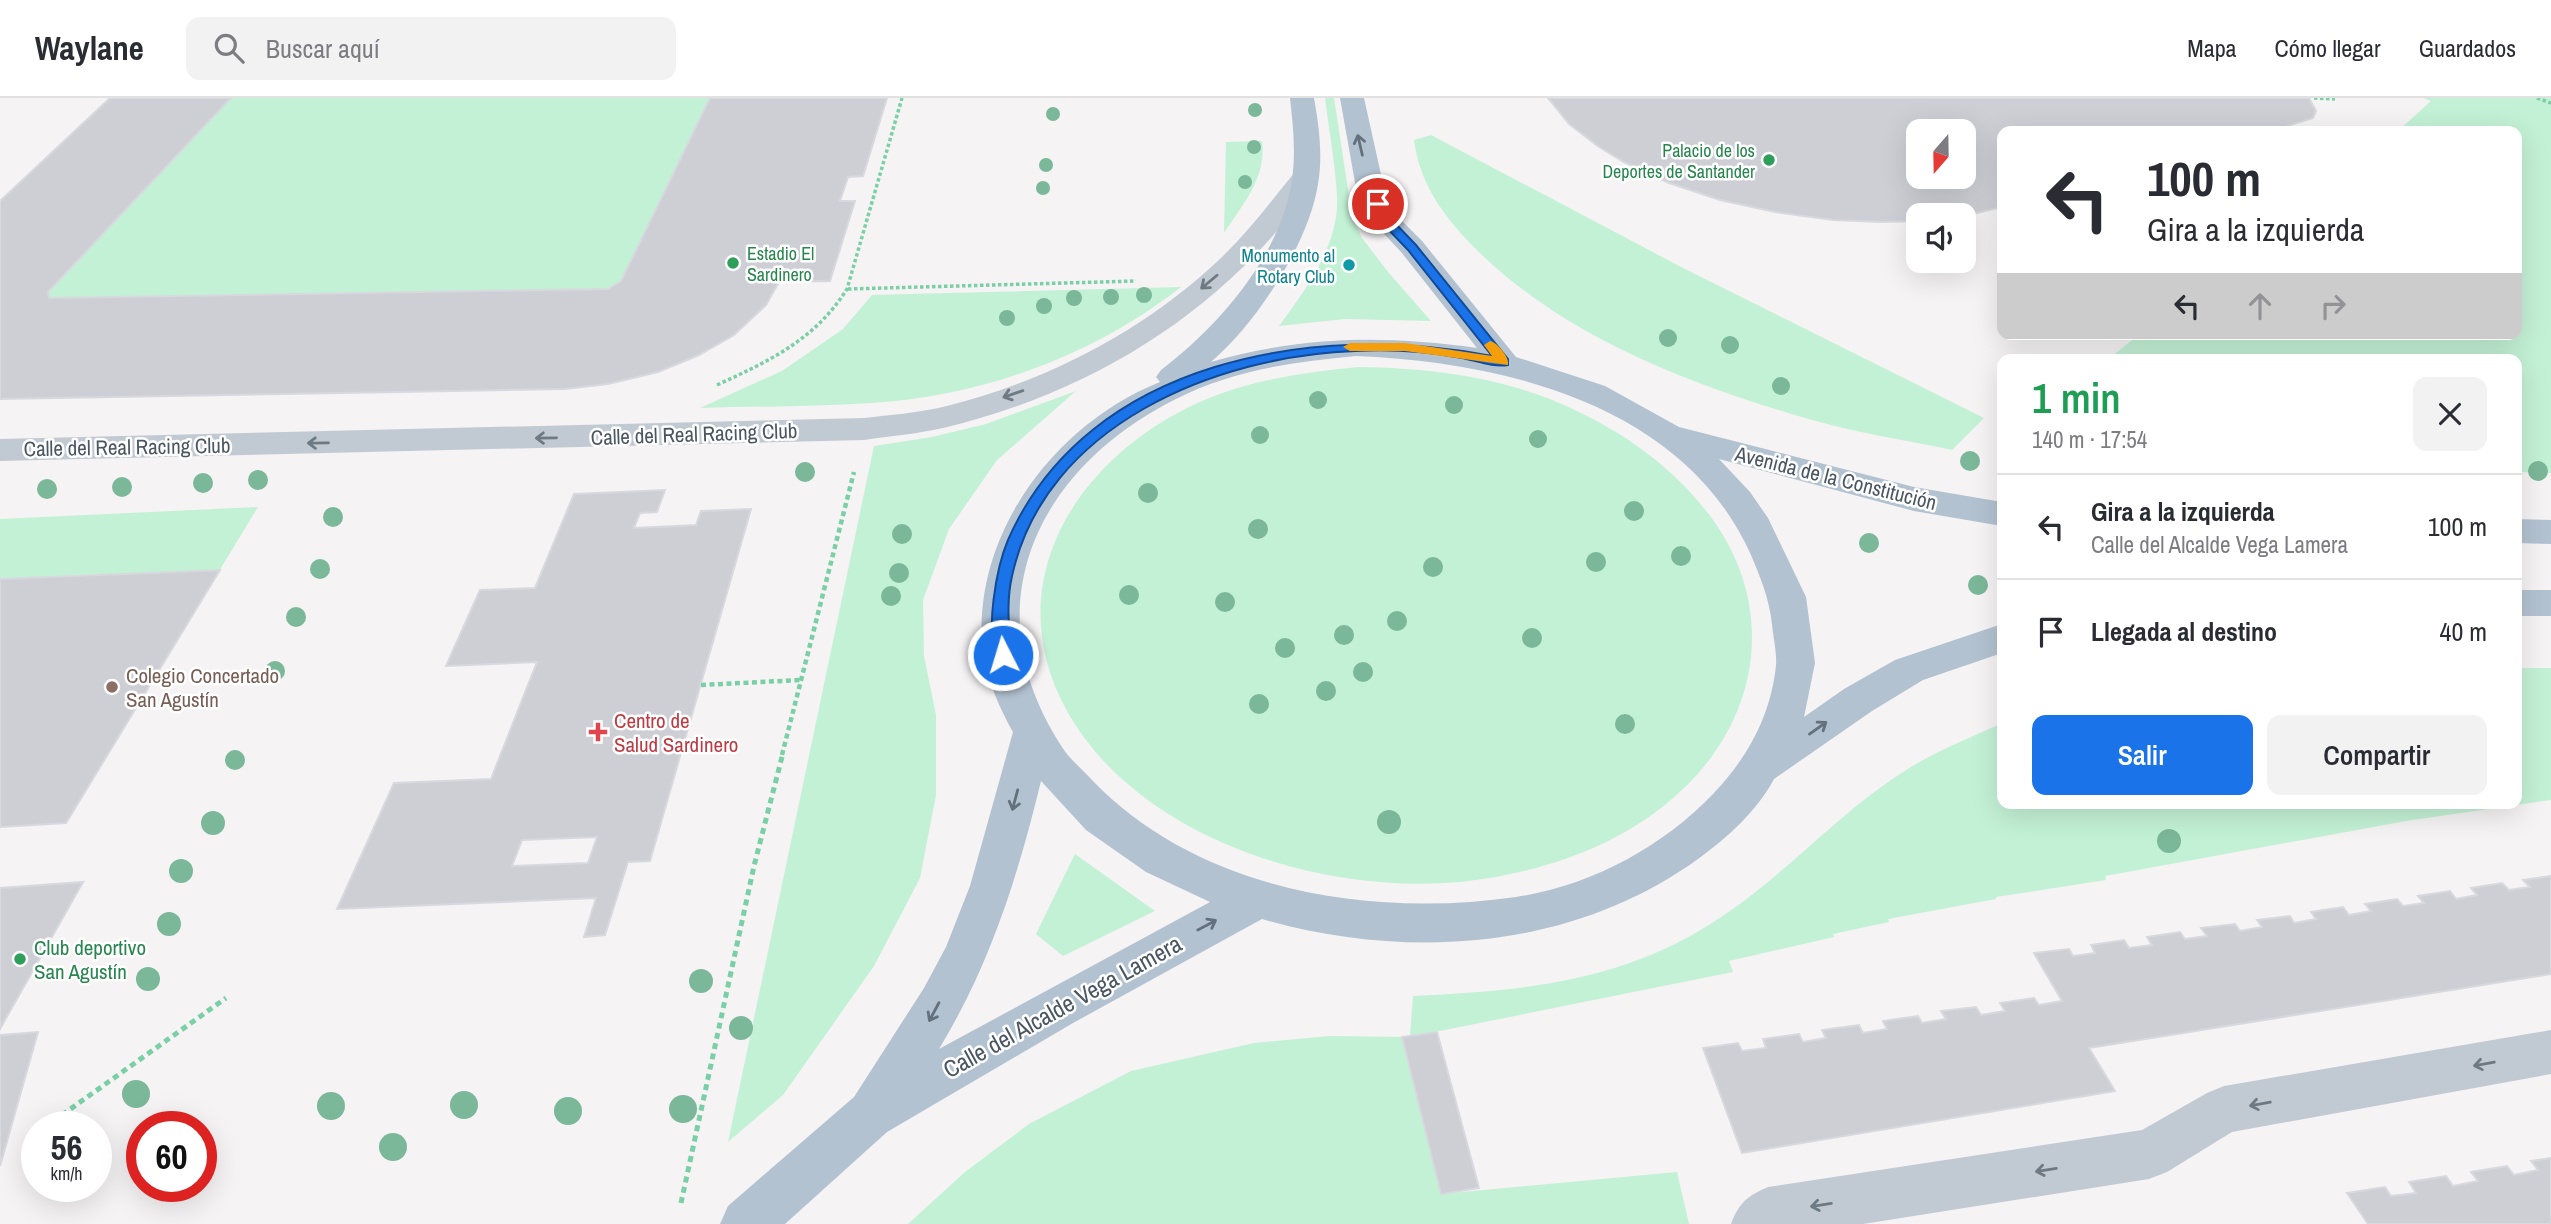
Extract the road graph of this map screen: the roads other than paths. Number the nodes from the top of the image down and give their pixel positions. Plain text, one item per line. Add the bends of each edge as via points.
1 (1302, 98) edge
2 (1352, 98) edge
3 (1305, 178) junction
4 (1504, 362) junction
5 (1129, 411) junction
6 (1670, 435) junction
7 (0, 450) edge
8 (1997, 513) edge
9 (2522, 531) edge
10 (2551, 531) edge
11 (2522, 603) edge
12 (2551, 603) edge
13 (1997, 640) edge
14 (1032, 734) junction
15 (1762, 767) junction
16 (1256, 900) junction
17 (2551, 1052) edge
18 (870, 1115) junction
19 (746, 1224) edge
20 (1758, 1224) edge

1 - 3 main road via 1307,131
4 -> 2 main road via 1386,221 1370,188
3 - 5 main road via 1303,195 1276,260 1232,324
3 -> 7 street, Calle del Real Racing Club via 1232,263 1171,315 1115,351 1051,381 952,415 864,429
4 - 5 main road via 1405,347 1307,351 1213,372
4 - 6 main road via 1597,394
5 - 14 main road via 1057,471 1012,549 1003,588 1000,639 1013,692
6 - 8 main road, Avenida de la Constitución via 1914,499
6 - 15 main road via 1746,510 1770,548 1787,590 1795,634 1794,678 1784,724
9 - 10 main road
11 - 12 main road
15 -> 13 main road via 1909,670
14 - 16 main road via 1084,802 1119,831 1205,881
14 -> 18 main road, Calle del Alcalde Vega Lamera via 974,935 922,1035
15 - 16 main road via 1713,825 1644,874 1588,898 1526,915 1458,925 1390,924 1321,916
18 -> 16 main road, Calle del Alcalde Vega Lamera
17 -> 20 street via 2224,1110 2149,1154 1768,1213
18 - 19 main road, Calle del Alcalde Vega Lamera

